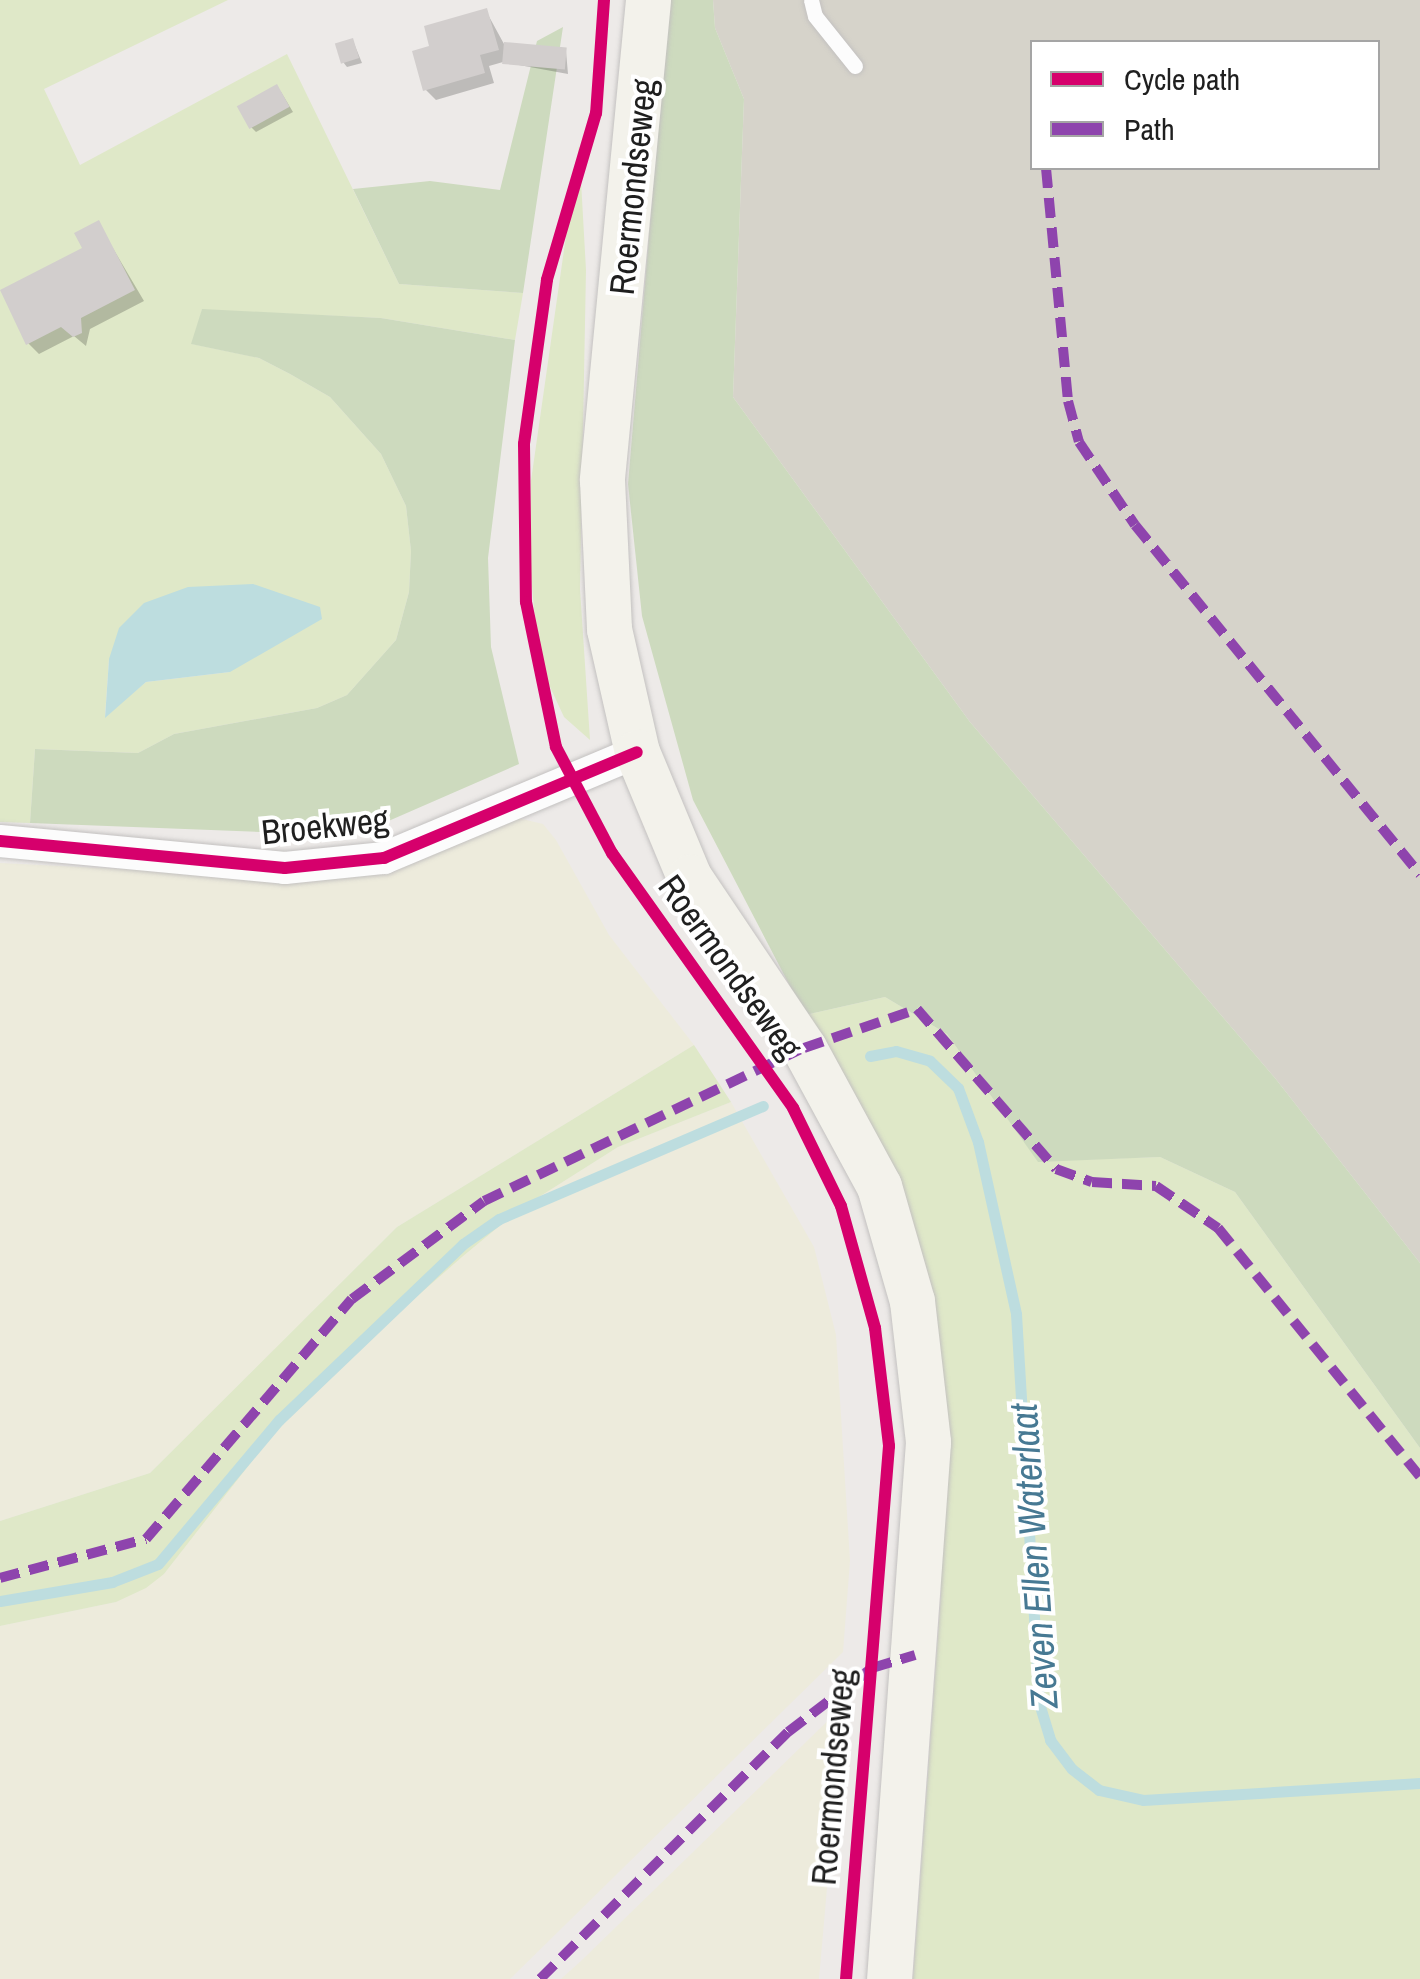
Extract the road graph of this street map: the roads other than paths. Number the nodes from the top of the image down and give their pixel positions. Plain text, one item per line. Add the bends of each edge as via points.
1 (648, 0) edge
2 (811, 0) edge
3 (855, 66) dead end
4 (638, 752) junction
5 (0, 841) edge
6 (890, 1979) edge

1 - 4 main road, Roermondseweg via 602,480 608,629
2 - 3 lane via 815,16
4 - 5 street, Broekweg via 384,858 285,868
4 - 6 main road, Roermondseweg via 690,877 804,1048 879,1186 912,1301 928,1442

